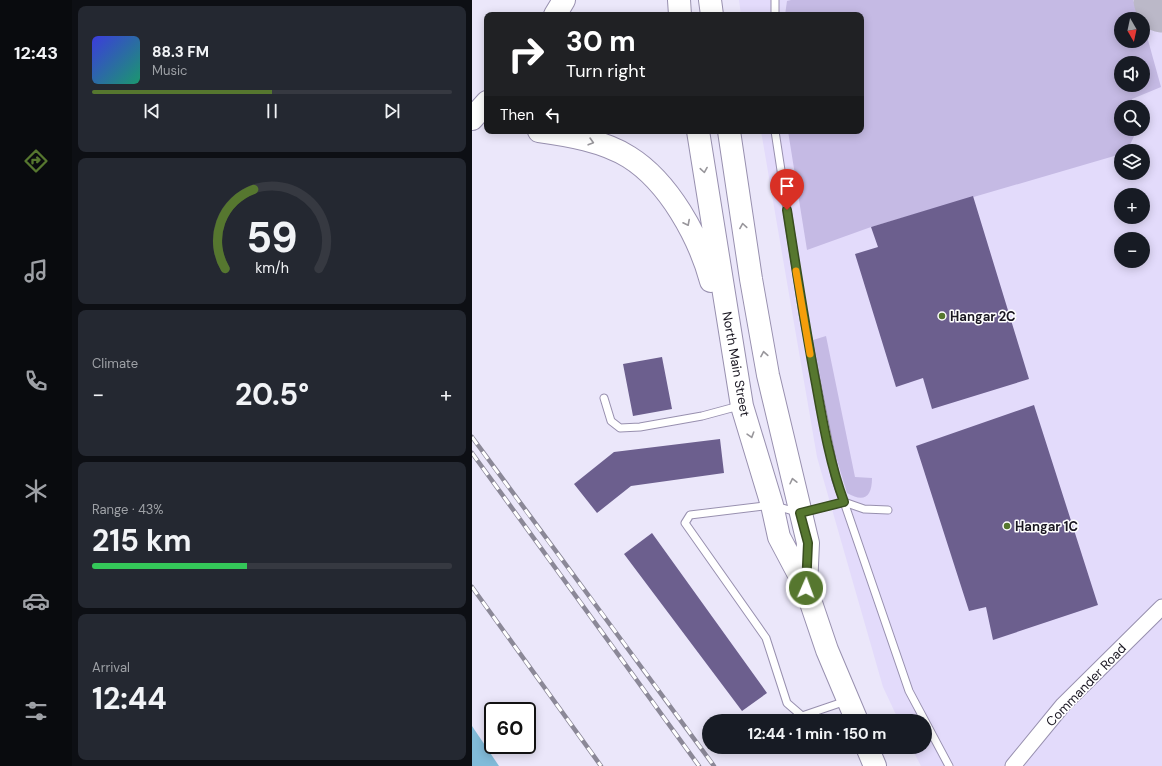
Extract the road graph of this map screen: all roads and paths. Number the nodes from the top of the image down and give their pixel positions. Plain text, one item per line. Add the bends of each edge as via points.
1 (564, 0) edge
2 (678, 0) edge
3 (710, 0) edge
4 (775, 0) edge
5 (557, 12) edge
6 (680, 12) edge
7 (712, 12) edge
8 (775, 12) edge
9 (484, 106) edge
10 (472, 120) edge
11 (472, 129) edge
12 (484, 129) edge
13 (562, 134) edge
14 (698, 134) edge
15 (729, 134) edge
16 (775, 134) edge
17 (604, 398) dead end
18 (742, 406) junction
19 (844, 502) junction
20 (772, 505) junction
21 (888, 510) dead end
22 (800, 513) junction
23 (806, 588) junction
24 (1162, 607) edge
25 (848, 700) junction
26 (854, 714) edge
27 (870, 754) edge
28 (875, 766) edge
29 (950, 766) edge
30 (1013, 766) edge

1 - 5 main road
2 - 6 main road
3 - 7 main road
4 - 8 lane
9 - 10 main road
11 - 12 main road
13 -> 18 main road via 603,145 628,156 648,170 682,214 706,262
14 -> 18 main road, North Main Street
22 -> 15 main road, North Main Street via 768,375
16 - 19 lane via 804,322 831,458
17 - 18 lane via 611,421 620,428 671,422
18 -> 20 main road, North Main Street
19 - 21 lane via 864,509
19 - 22 lane
19 - 29 lane via 909,691
20 - 22 lane
20 - 23 main road, North Main Street via 779,537
20 - 25 lane via 690,515 686,523 766,638 787,703 802,716
22 - 23 main road, North Main Street via 808,543
23 - 25 main road, North Main Street via 827,650
24 - 30 street, Commander Road via 1063,705
25 - 26 main road, North Main Street
27 - 28 main road

